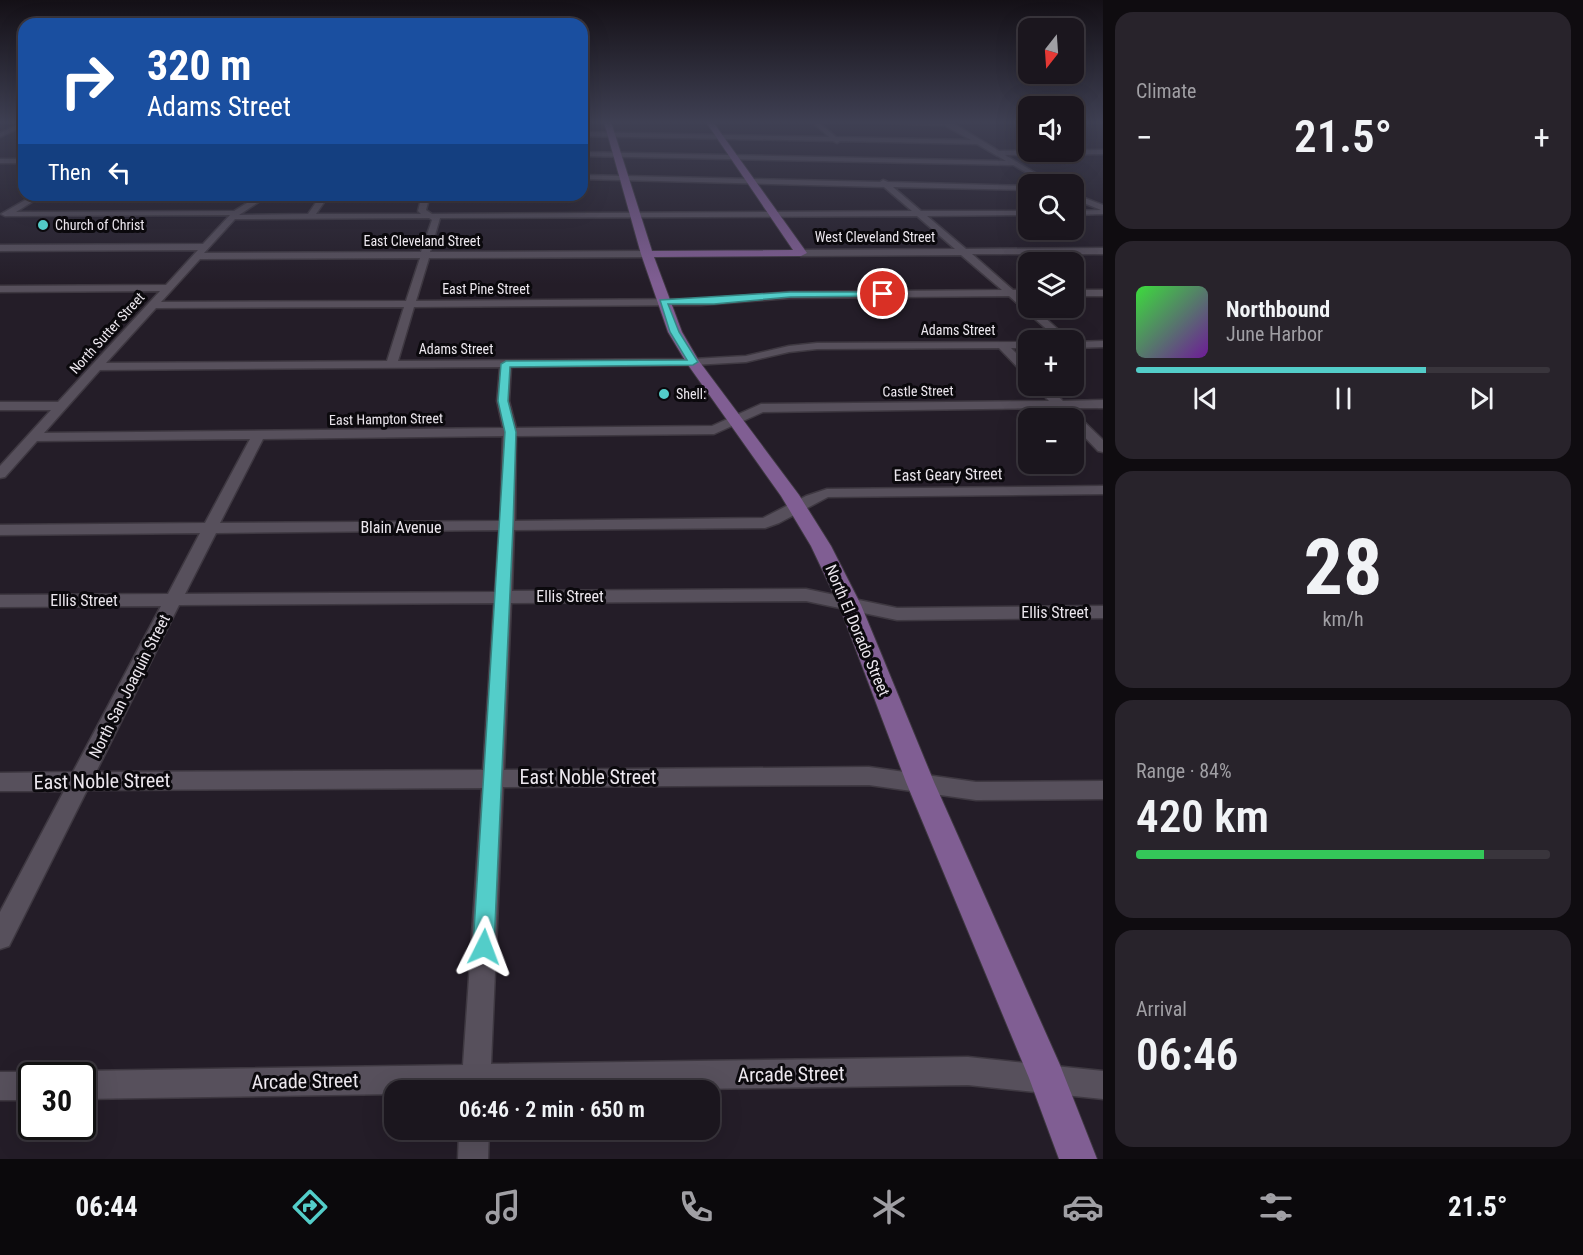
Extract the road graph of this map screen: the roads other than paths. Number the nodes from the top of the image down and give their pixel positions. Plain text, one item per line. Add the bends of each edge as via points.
1 (749, 176) edge
2 (877, 176) edge
3 (588, 177) edge
4 (623, 178) junction
5 (753, 182) junction
6 (886, 184) junction
7 (1018, 188) edge
8 (1084, 200) joint
9 (1103, 200) edge
10 (29, 201) edge
11 (256, 201) edge
12 (321, 201) edge
13 (424, 201) edge
14 (1103, 210) edge
15 (1084, 212) edge
16 (920, 213) junction
17 (1018, 213) edge
18 (775, 214) junction
19 (235, 215) junction
20 (634, 215) junction
21 (3, 216) edge
22 (311, 216) junction
23 (429, 216) junction
24 (0, 248) edge
25 (1103, 251) edge
26 (201, 252) junction
27 (801, 252) junction
28 (963, 252) junction
29 (425, 254) junction
30 (646, 254) junction
31 (168, 288) junction
32 (0, 289) edge
33 (1012, 293) junction
34 (1018, 293) edge
35 (1084, 293) edge
36 (1103, 293) edge
37 (663, 302) junction
38 (411, 303) junction
39 (153, 305) junction
40 (1054, 330) edge
41 (1103, 344) edge
42 (1002, 345) junction
43 (1018, 345) edge
44 (1084, 345) edge
45 (693, 362) junction
46 (1018, 362) edge
47 (506, 364) junction
48 (391, 365) junction
49 (98, 367) junction
50 (1050, 396) edge
51 (1103, 404) edge
52 (1059, 405) junction
53 (0, 406) edge
54 (62, 406) junction
55 (1062, 408) edge
56 (736, 419) junction
57 (1084, 429) edge
58 (510, 432) junction
59 (258, 435) junction
60 (34, 437) junction
61 (1103, 448) edge
62 (0, 474) edge
63 (1103, 490) edge
64 (797, 506) junction
65 (507, 526) junction
66 (212, 528) junction
67 (0, 530) edge
68 (504, 596) junction
69 (173, 599) junction
70 (0, 601) edge
71 (850, 605) junction
72 (1103, 612) edge
73 (495, 778) junction
74 (79, 781) junction
75 (0, 782) edge
76 (920, 782) junction
77 (1103, 790) edge
78 (0, 938) edge
79 (1047, 1078) junction
80 (476, 1080) edge
81 (627, 1080) edge
82 (384, 1084) edge
83 (96, 1085) edge
84 (1103, 1085) edge
85 (0, 1086) edge
86 (18, 1086) edge
87 (474, 1140) edge
88 (473, 1159) edge
89 (1078, 1159) edge

1 - 5 main road
2 - 6 street
3 - 4 street
4 - 5 street
4 - 20 main road, North El Dorado Street
5 - 6 street
5 - 18 main road
6 - 7 street
6 - 16 street
8 - 9 street
8 - 14 street
10 - 21 street
11 - 19 street, North Sutter Street
12 - 22 street
13 - 23 street via 422,211
14 - 15 street
16 - 17 street
16 - 18 street
16 - 28 street
18 - 20 street
18 - 27 main road
19 - 21 street
19 - 22 street
19 - 26 street, North Sutter Street
20 - 23 street
20 - 30 main road, North El Dorado Street
22 - 23 street
23 - 29 street via 436,219
24 - 26 street, East Cleveland Street
25 - 28 street, West Cleveland Street
26 - 29 street, East Cleveland Street
26 - 31 street, North Sutter Street
27 - 28 street, West Cleveland Street
27 - 30 main road, West Cleveland Street
28 - 33 street
29 - 30 street, East Cleveland Street
29 - 38 street
30 - 37 main road, North El Dorado Street
31 - 32 street
31 - 39 street, North Sutter Street
33 - 34 street, East Pine Street
33 - 37 street, East Pine Street via 818,294
33 - 40 street
35 - 36 street
37 - 38 street, East Pine Street
37 - 45 main road, North El Dorado Street
38 - 39 street, East Pine Street
38 - 48 street
39 - 49 street, North Sutter Street
41 - 44 street
42 - 43 street, Adams Street
42 - 45 street, Adams Street via 817,346 746,359
42 - 46 street
45 - 47 street, Adams Street
45 - 56 main road, North El Dorado Street
47 - 48 street, Adams Street
47 - 58 street via 503,401
48 - 49 street, Adams Street
49 - 54 street, North Sutter Street
50 - 52 street
51 - 52 street, Castle Street
52 - 55 street
52 - 56 street, Castle Street via 761,408
53 - 54 street
54 - 60 street, North Sutter Street
56 - 58 street, East Hampton Street via 714,430
56 - 64 main road, North El Dorado Street
57 - 61 street
58 - 59 street, East Hampton Street
58 - 65 street
59 - 60 street, East Hampton Street
59 - 66 street, North San Joaquin Street
60 - 62 street, North Sutter Street
63 - 64 street, East Geary Street via 827,493
64 - 65 street, Blain Avenue via 765,522
64 - 71 main road, North El Dorado Street
65 - 66 street, Blain Avenue
65 - 68 street
66 - 67 street, Blain Avenue
66 - 69 street, North San Joaquin Street
68 - 69 street, Ellis Street
68 - 71 street, Ellis Street via 806,595
68 - 73 street
69 - 70 street, Ellis Street
69 - 74 street, North San Joaquin Street
71 - 72 street, Ellis Street via 897,614
71 - 76 main road, North El Dorado Street
73 - 74 street, East Noble Street
73 - 76 street, East Noble Street via 869,776
73 - 80 street
74 - 75 street, East Noble Street
74 - 78 street, North San Joaquin Street
76 - 77 street, East Noble Street via 976,791
76 - 79 main road, North El Dorado Street
79 - 81 street, Arcade Street via 968,1071
79 - 84 street, Arcade Street
79 - 89 main road, North El Dorado Street
82 - 83 street, Arcade Street
85 - 86 street
87 - 88 street

